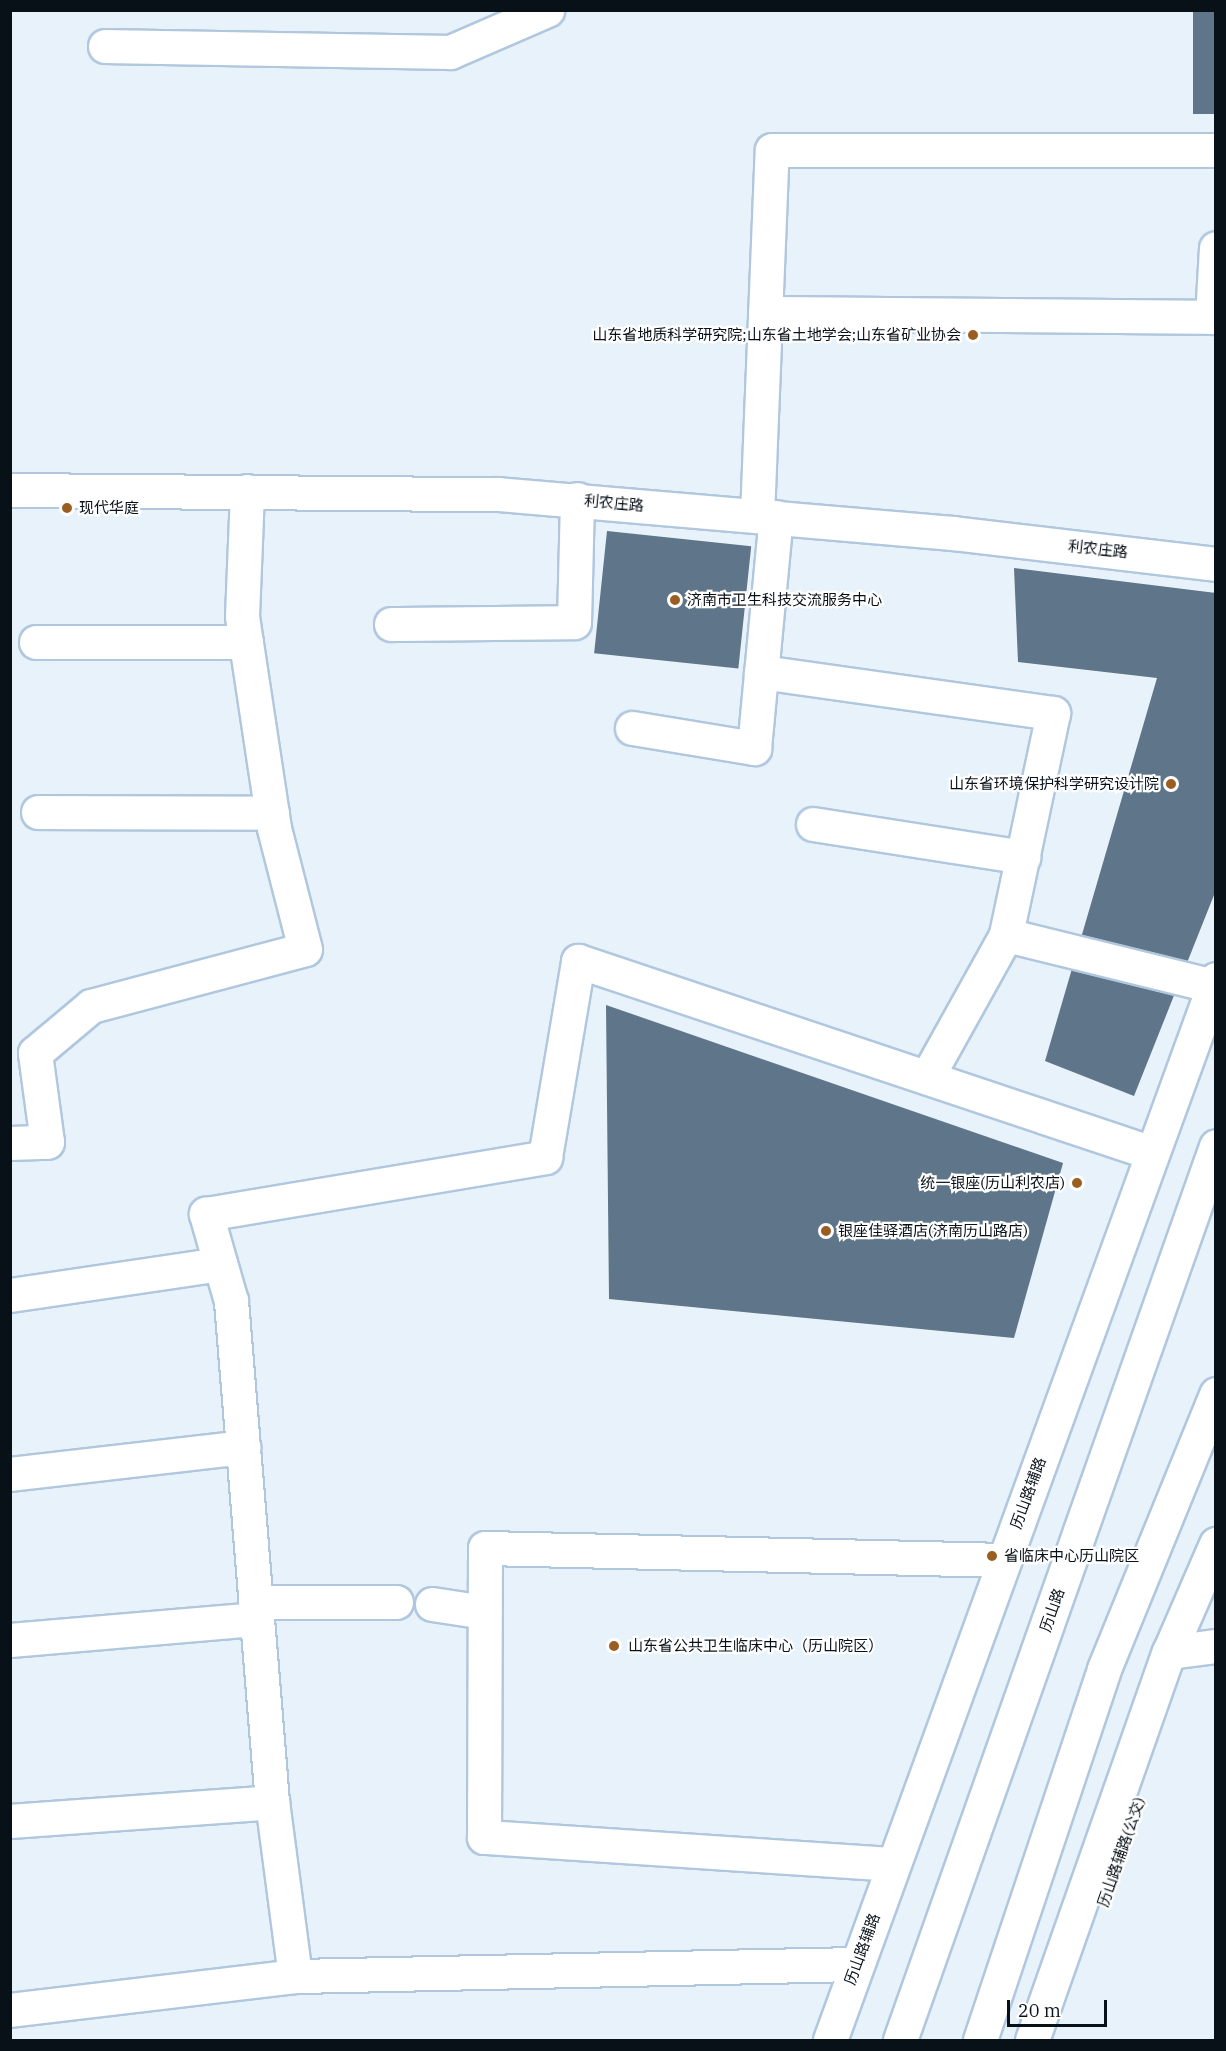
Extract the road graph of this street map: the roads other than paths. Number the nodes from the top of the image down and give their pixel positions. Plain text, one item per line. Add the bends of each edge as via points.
1 (547, 10) edge
2 (105, 46) dead end
3 (1215, 150) edge
4 (1215, 248) edge
5 (765, 313) junction
6 (10, 490) edge
7 (247, 491) junction
8 (577, 499) junction
9 (766, 517) junction
10 (1215, 564) edge
11 (391, 624) dead end
12 (36, 642) dead end
13 (246, 642) junction
14 (761, 672) junction
15 (632, 728) dead end
16 (38, 812) dead end
17 (272, 813) junction
18 (813, 824) dead end
19 (1023, 857) junction
20 (1006, 935) junction
21 (1214, 982) edge
22 (927, 1077) junction
23 (10, 1143) edge
24 (1215, 1146) edge
25 (1152, 1153) junction
26 (220, 1264) junction
27 (10, 1294) edge
28 (1215, 1394) edge
29 (243, 1447) junction
30 (10, 1474) edge
31 (1215, 1544) edge
32 (1004, 1560) junction
33 (396, 1602) dead end
34 (432, 1604) dead end
35 (256, 1610) junction
36 (484, 1612) junction
37 (10, 1640) edge
38 (1215, 1646) edge
39 (1169, 1652) junction
40 (272, 1802) junction
41 (10, 1821) edge
42 (893, 1864) junction
43 (856, 1964) junction
44 (295, 1976) junction
45 (10, 2010) edge
46 (830, 2040) edge
47 (900, 2040) edge
48 (980, 2040) edge
49 (1032, 2040) edge
50 (1042, 2040) edge

1 - 2 street via 450,52
3 - 5 street via 772,150
4 - 5 street via 1212,317
5 - 9 street
6 - 7 street, 利农庄路
7 - 8 street, 利农庄路 via 498,494
7 - 13 street via 242,616
8 - 9 street, 利农庄路
8 - 11 street via 574,622
9 - 10 street, 利农庄路 via 953,533
9 - 14 street
12 - 13 street
13 - 17 street
14 - 15 street via 754,748
14 - 19 street via 1053,713
16 - 17 street
17 - 23 street via 305,949 91,1006 35,1053 47,1142
18 - 19 street
19 - 20 street
20 - 21 street
20 - 22 street
21 - 25 street, 历山路辅路
22 - 25 street
22 - 26 street via 579,961 545,1158 206,1214
24 - 47 street, 历山路
25 - 32 street, 历山路辅路
26 - 27 street
26 - 29 street via 231,1301
28 - 48 street via 1104,1670
29 - 30 street
29 - 35 street
31 - 39 street
32 - 36 street via 485,1548
32 - 42 street, 历山路辅路
33 - 35 street
34 - 36 street
35 - 37 street
35 - 40 street
36 - 42 street via 484,1837
38 - 39 street
39 - 49 street
39 - 50 street, 历山路辅路(公交) via 1163,1732 1067,2007
40 - 41 street
40 - 44 street
42 - 43 street, 历山路辅路
43 - 44 street
43 - 46 street, 历山路辅路
44 - 45 street

